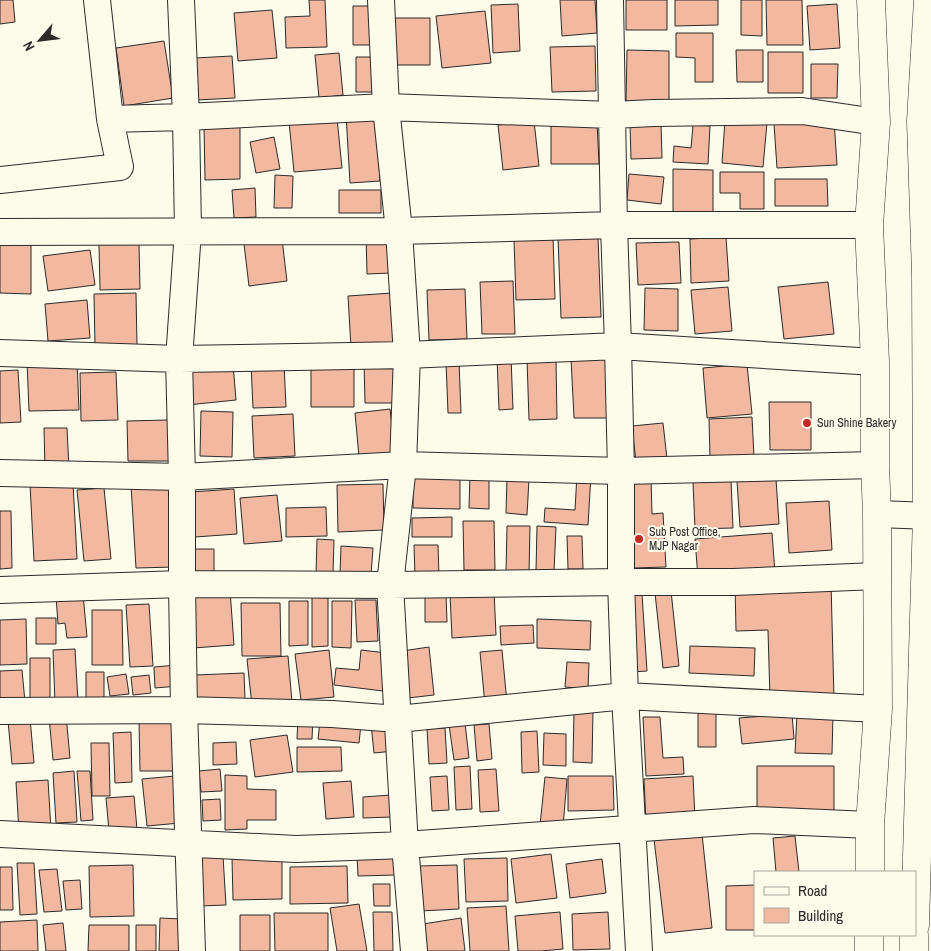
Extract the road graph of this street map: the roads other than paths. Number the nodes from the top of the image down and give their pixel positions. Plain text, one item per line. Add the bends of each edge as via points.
1 (97, 0) edge
2 (181, 0) edge
3 (381, 0) edge
4 (610, 0) edge
5 (871, 0) edge
6 (928, 0) edge
7 (386, 107) junction
8 (612, 115) junction
9 (186, 117) junction
10 (110, 119) junction
11 (926, 120) edge
12 (876, 122) junction
13 (0, 180) edge
14 (614, 225) junction
15 (869, 225) junction
16 (188, 231) junction
17 (398, 231) junction
18 (0, 232) edge
19 (928, 274) edge
20 (618, 346) junction
21 (928, 350) edge
22 (0, 353) edge
23 (408, 355) junction
24 (179, 359) junction
25 (875, 362) junction
26 (403, 464) junction
27 (875, 465) junction
28 (621, 471) junction
29 (0, 473) edge
30 (182, 477) junction
31 (877, 514) junction
32 (929, 516) edge
33 (877, 576) junction
34 (622, 582) junction
35 (182, 584) junction
36 (390, 585) junction
37 (0, 590) edge
38 (625, 696) junction
39 (184, 710) junction
40 (878, 710) junction
41 (0, 711) edge
42 (398, 719) junction
43 (926, 729) edge
44 (870, 825) junction
45 (633, 828) junction
46 (0, 834) edge
47 (188, 844) junction
48 (405, 845) junction
49 (870, 871) edge
50 (916, 907) edge
51 (869, 936) edge
52 (914, 936) edge
53 (192, 951) edge
54 (414, 951) edge
55 (639, 951) edge
56 (869, 951) edge
57 (914, 951) edge

1 - 10 street
2 - 9 street
3 - 7 street
4 - 8 street
5 - 12 main road
6 - 11 main road
7 - 8 street
7 - 9 street
7 - 17 street
8 - 12 street via 802,110
8 - 14 street
9 - 10 street
9 - 16 street
10 - 13 street via 120,167
11 - 19 main road
12 - 15 main road
14 - 15 street
14 - 17 street
14 - 20 street
15 - 25 main road
16 - 17 street
16 - 18 street
16 - 24 street
17 - 23 street
19 - 21 main road
20 - 23 street
20 - 25 street
20 - 28 street
21 - 32 main road
22 - 24 street
23 - 24 street
23 - 26 street
24 - 30 street
25 - 27 main road
26 - 28 street
26 - 30 street
26 - 36 street
27 - 28 street
27 - 31 main road
28 - 34 street
29 - 30 street
30 - 35 street
31 - 32 street
31 - 33 main road
32 - 43 main road
33 - 34 street via 734,582
33 - 40 main road
34 - 36 street
34 - 38 street
35 - 36 street
35 - 37 street
35 - 39 street
36 - 42 street
38 - 40 street
38 - 42 street
38 - 45 street
39 - 41 street
39 - 42 street
39 - 47 street
40 - 44 main road
42 - 48 street
43 - 50 main road
44 - 45 street via 754,820
44 - 49 main road
45 - 48 street
45 - 55 street
46 - 47 street
47 - 48 street via 296,849
47 - 53 street
48 - 54 street
51 - 56 main road
52 - 57 main road

